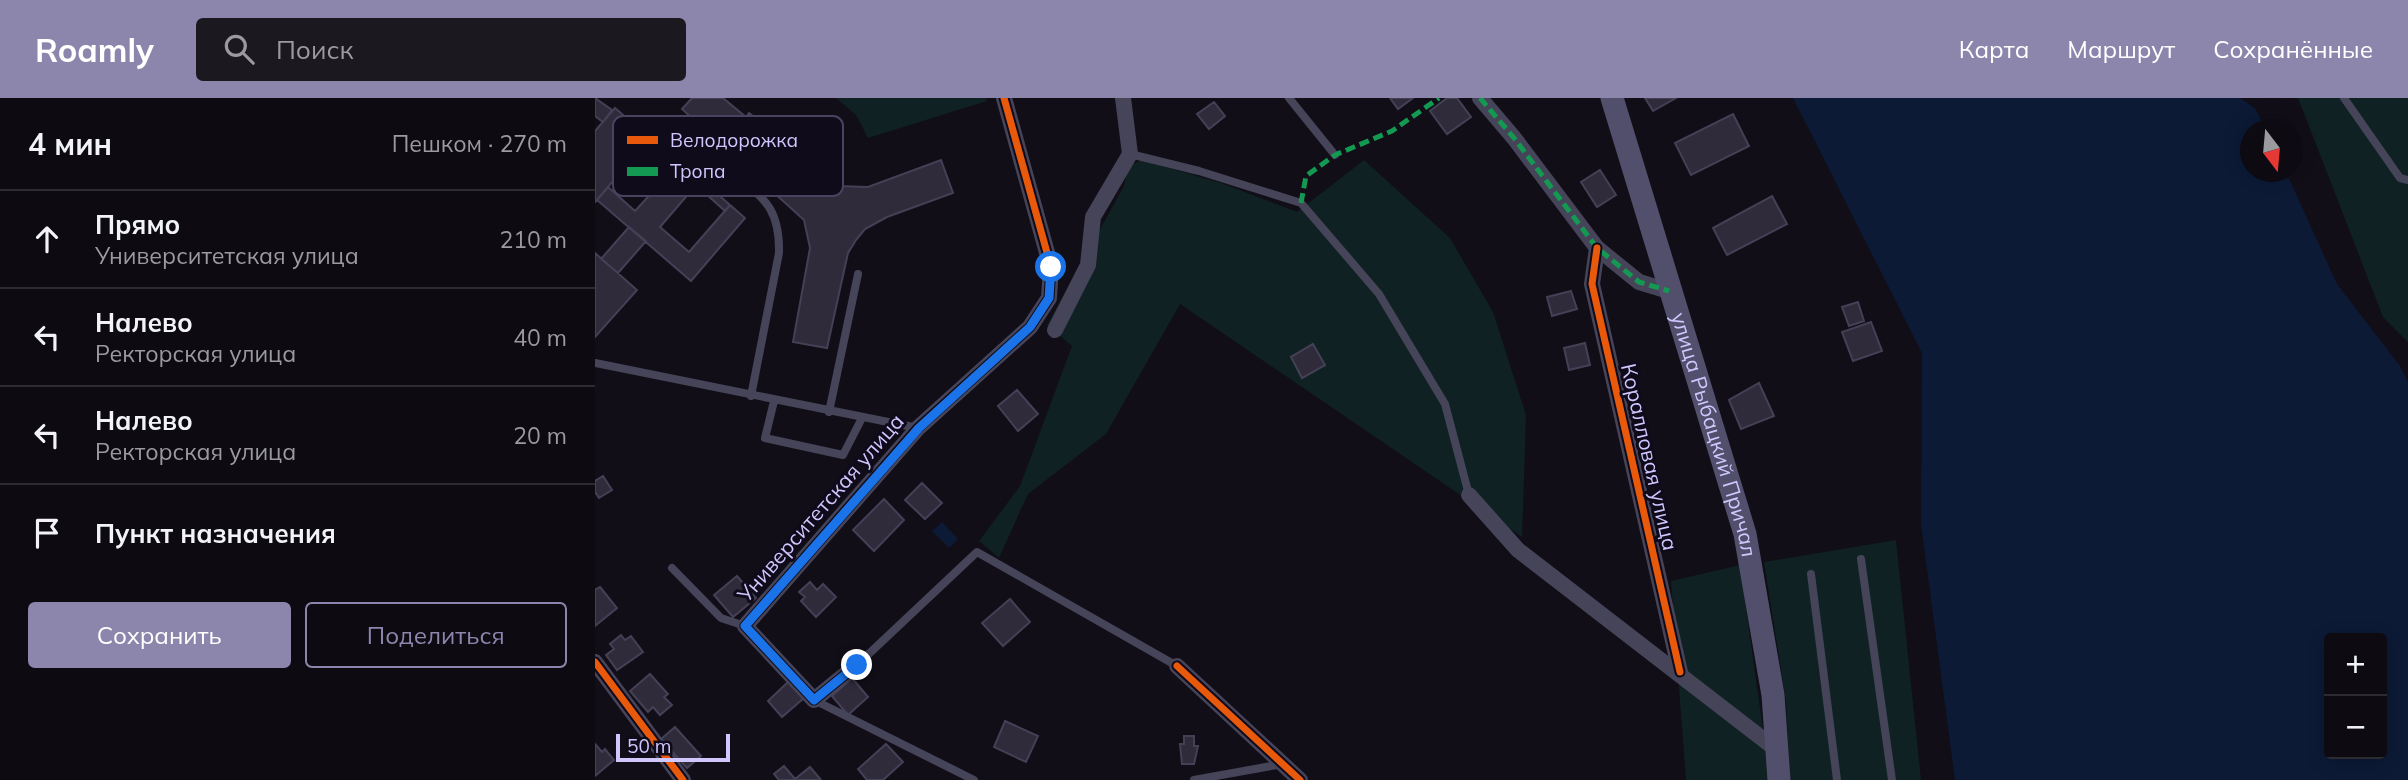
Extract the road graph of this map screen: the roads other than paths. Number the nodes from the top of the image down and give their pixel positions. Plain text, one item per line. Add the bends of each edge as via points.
1 (1004, 98) edge
2 (1123, 98) edge
3 (1289, 98) edge
4 (1480, 98) edge
5 (2344, 98) edge
6 (1610, 99) edge
7 (1130, 154) junction
8 (1335, 155) dead end
9 (2408, 180) edge
10 (759, 196) edge
11 (1597, 248) junction
12 (858, 274) dead end
13 (1669, 291) junction
14 (1055, 330) dead end
15 (595, 363) edge
16 (751, 396) junction
17 (774, 401) junction
18 (829, 412) junction
19 (862, 418) junction
20 (919, 428) junction
21 (1469, 495) joint
22 (1861, 559) dead end
23 (672, 568) dead end
24 (1811, 574) dead end
25 (745, 626) junction
26 (595, 662) edge
27 (857, 665) joint
28 (1177, 666) joint
29 (1680, 672) junction
30 (814, 700) junction
31 (1777, 750) junction
32 (1282, 764) junction
33 (683, 780) edge
34 (974, 780) edge
35 (1194, 780) edge
36 (1300, 780) edge
37 (1779, 780) edge
38 (1837, 780) edge
39 (1892, 780) edge

1 - 20 street, Университетская улица via 1051,267 1049,298 1030,327
2 - 7 street
3 - 8 lane
4 - 11 street
5 - 9 lane via 2400,178
6 - 13 main road, улица Рыбацкий Причал
7 - 14 street via 1093,217 1088,265
7 - 21 lane via 1301,203 1380,294 1445,404
10 - 16 lane via 776,215 779,253
11 - 13 street via 1639,282
11 - 29 street, Коралловая улица via 1592,284
12 - 18 lane
13 - 31 main road, улица Рыбацкий Причал via 1745,534 1773,695
15 - 16 lane
16 - 17 lane
17 - 18 lane
17 - 19 lane via 765,438 843,454
18 - 19 lane
19 - 20 lane
20 - 25 street, Университетская улица
21 - 29 street via 1518,550
22 - 39 lane
23 - 25 lane via 721,618
24 - 38 lane
25 - 30 street
26 - 33 street
27 - 28 lane via 977,552
27 - 30 street
28 - 32 street
29 - 31 street
30 - 34 lane
31 - 37 main road, улица Рыбацкий Причал
32 - 35 lane
32 - 36 street

